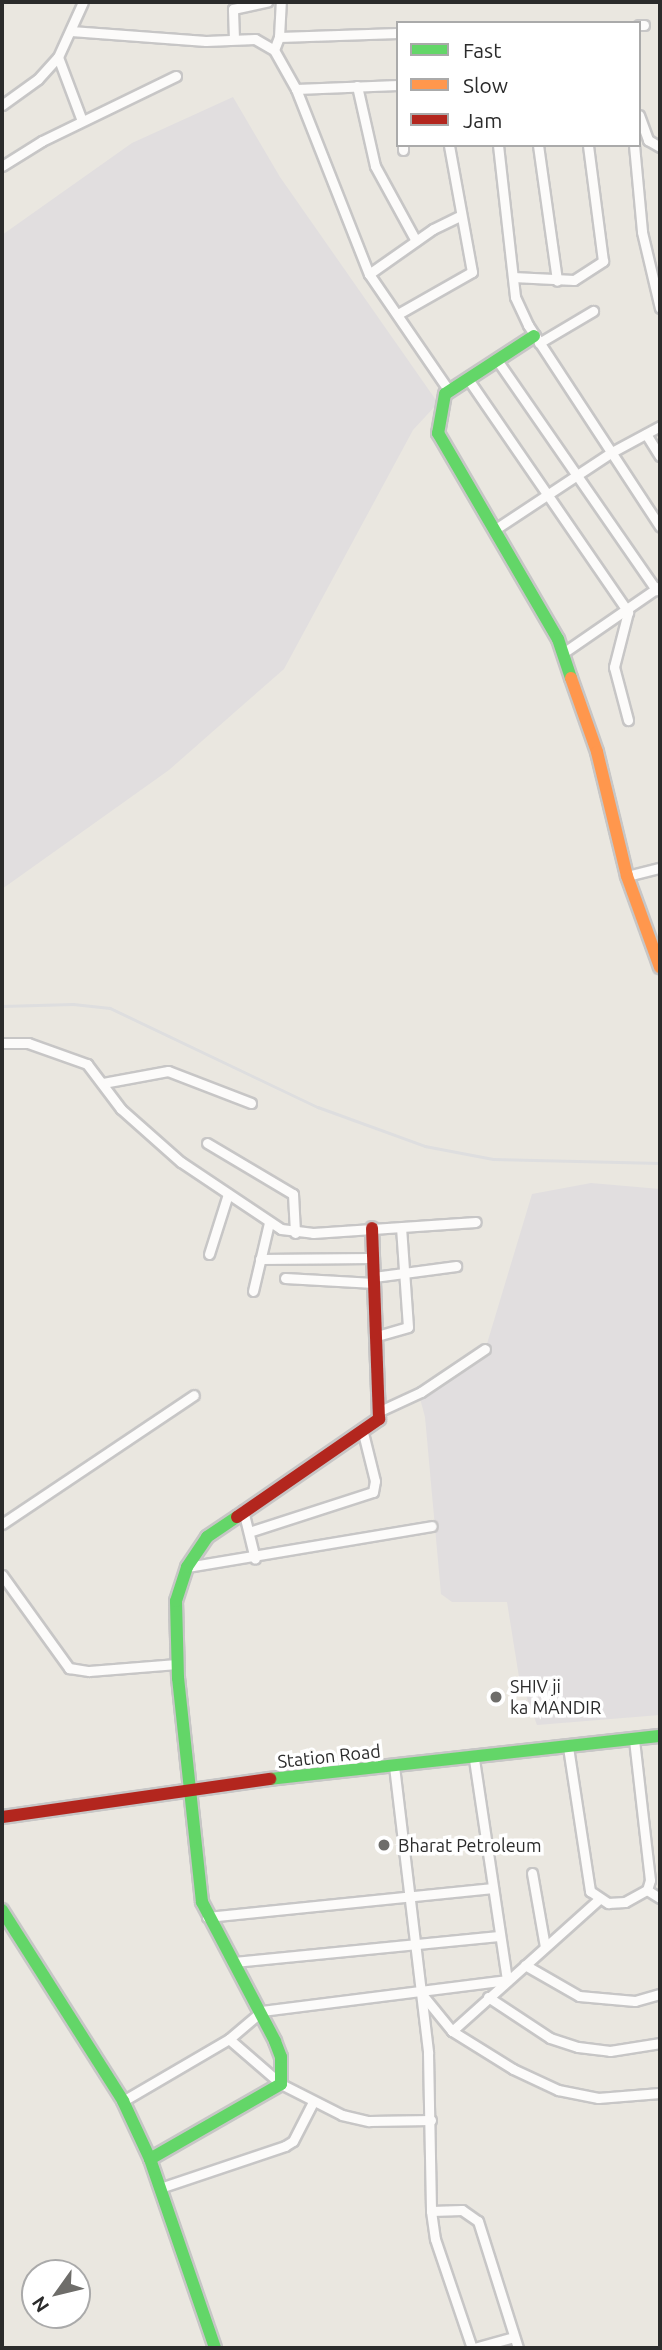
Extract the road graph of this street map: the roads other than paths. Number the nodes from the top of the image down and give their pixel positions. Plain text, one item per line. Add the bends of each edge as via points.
1 (83, 2) edge
2 (267, 2) edge
3 (281, 2) edge
4 (247, 3) edge
5 (71, 31) junction
6 (396, 33) edge
7 (279, 37) junction
8 (233, 39) junction
9 (274, 50) junction
10 (58, 57) junction
11 (176, 76) dead end
12 (396, 85) edge
13 (357, 86) junction
14 (296, 89) junction
15 (2, 105) edge
16 (82, 121) junction
17 (641, 121) edge
18 (449, 147) edge
19 (498, 147) edge
20 (538, 147) edge
21 (588, 147) edge
22 (634, 147) edge
23 (660, 147) edge
24 (2, 166) edge
25 (460, 216) junction
26 (416, 241) junction
27 (369, 274) junction
28 (513, 277) junction
29 (556, 281) junction
30 (660, 308) edge
31 (593, 311) dead end
32 (398, 314) junction
33 (537, 339) junction
34 (497, 360) junction
35 (468, 379) junction
36 (449, 391) junction
37 (660, 426) edge
38 (646, 434) junction
39 (612, 452) junction
40 (660, 456) edge
41 (578, 477) junction
42 (547, 494) junction
43 (660, 527) edge
44 (494, 530) junction
45 (658, 588) edge
46 (628, 612) junction
47 (563, 653) junction
48 (628, 720) dead end
49 (660, 868) edge
50 (627, 876) junction
51 (660, 967) edge
52 (2, 1043) edge
53 (103, 1083) junction
54 (251, 1102) dead end
55 (207, 1143) dead end
56 (228, 1194) junction
57 (476, 1222) dead end
58 (269, 1223) junction
59 (372, 1228) junction
60 (401, 1228) junction
61 (295, 1233) junction
62 (209, 1254) dead end
63 (373, 1258) junction
64 (260, 1259) junction
65 (456, 1266) dead end
66 (405, 1272) junction
67 (285, 1278) dead end
68 (374, 1280) junction
69 (253, 1291) dead end
70 (377, 1336) junction
71 (485, 1349) dead end
72 (194, 1395) dead end
73 (382, 1410) junction
74 (363, 1433) junction
75 (243, 1510) junction
76 (2, 1524) edge
77 (432, 1526) dead end
78 (249, 1532) junction
79 (255, 1559) junction
80 (187, 1567) junction
81 (2, 1575) edge
82 (177, 1664) junction
83 (660, 1736) edge
84 (634, 1739) junction
85 (568, 1747) junction
86 (474, 1758) junction
87 (394, 1766) junction
88 (192, 1789) junction
89 (2, 1817) edge
90 (533, 1873) dead end
91 (491, 1888) junction
92 (647, 1890) junction
93 (410, 1897) junction
94 (660, 1898) edge
95 (598, 1900) junction
96 (2, 1910) edge
97 (207, 1917) junction
98 (499, 1936) junction
99 (416, 1944) junction
100 (545, 1947) junction
101 (233, 1962) junction
102 (525, 1965) junction
103 (507, 1980) junction
104 (419, 1991) junction
105 (660, 1994) edge
106 (488, 1997) junction
107 (262, 2011) junction
108 (452, 2031) junction
109 (229, 2039) junction
110 (660, 2043) edge
111 (281, 2084) junction
112 (660, 2093) edge
113 (123, 2101) junction
114 (313, 2102) junction
115 (431, 2120) junction
116 (150, 2159) junction
117 (160, 2188) junction
118 (431, 2211) junction
119 (514, 2337) junction
120 (215, 2348) edge
121 (473, 2348) edge
122 (518, 2348) edge

1 - 5 street
2 - 4 street
3 - 7 street
4 - 8 street via 233,9
5 - 8 street
5 - 10 street
6 - 7 street
7 - 9 street
8 - 9 street via 255,39
9 - 14 street
10 - 15 street via 38,79
10 - 16 street
11 - 16 street
12 - 13 street
13 - 14 street
13 - 26 street via 375,166
14 - 27 street
16 - 24 street
17 - 23 street via 648,140
18 - 25 street
19 - 28 street
20 - 29 street
21 - 29 street via 603,261 575,280
22 - 30 street via 642,232
25 - 26 street
25 - 32 street via 472,272
26 - 27 street
27 - 32 street
28 - 29 street
28 - 33 street via 515,297
31 - 33 street
32 - 36 street
33 - 34 street
33 - 39 street
34 - 35 street
34 - 41 street
35 - 36 street
35 - 42 street
36 - 44 street via 438,413 438,433
37 - 38 street
38 - 39 street
38 - 40 street
39 - 41 street
39 - 43 street
41 - 42 street
41 - 45 street
42 - 44 street
42 - 46 street
44 - 47 street
45 - 46 street
46 - 47 street
46 - 48 street via 614,667
47 - 50 street via 597,752
49 - 50 street
50 - 51 street
52 - 53 street via 28,1043 77,1059
53 - 54 street via 168,1071
53 - 56 street via 133,1121
55 - 61 street via 293,1194
56 - 58 street
56 - 62 street
57 - 60 street
58 - 61 street
58 - 64 street
59 - 60 street
59 - 61 street
59 - 63 street
60 - 66 street
63 - 64 street
63 - 68 street
64 - 69 street
65 - 66 street
66 - 68 street
66 - 70 street via 408,1327
67 - 68 street
68 - 70 street
70 - 73 street
71 - 73 street via 421,1392
72 - 76 street
73 - 74 street
74 - 75 street
74 - 78 street via 376,1481 373,1492
75 - 78 street
75 - 80 street via 207,1537
77 - 79 street
78 - 79 street
79 - 80 street
80 - 82 street via 176,1601
81 - 82 street via 69,1668 89,1671
82 - 88 street
83 - 84 street, Station Road
84 - 85 street, Station Road
84 - 92 street via 650,1861
85 - 86 street, Station Road
85 - 95 street via 586,1878
86 - 87 street, Station Road
86 - 91 street
87 - 88 street, Station Road
87 - 93 street
88 - 89 street, Station Road
88 - 97 street via 197,1873
90 - 100 street
91 - 93 street
91 - 98 street
92 - 94 street
92 - 95 street via 625,1902
93 - 97 street
93 - 99 street
95 - 100 street
96 - 113 street
97 - 101 street
98 - 99 street
98 - 103 street
99 - 101 street
99 - 104 street
100 - 102 street
101 - 107 street
102 - 103 street
102 - 105 street via 579,1996 635,2001
103 - 104 street
103 - 106 street
104 - 107 street
104 - 108 street
104 - 115 street
106 - 108 street
106 - 110 street via 520,2021 578,2047 610,2051
107 - 109 street
107 - 111 street via 281,2057
108 - 112 street via 513,2069 558,2090 598,2098
109 - 111 street
109 - 113 street
111 - 114 street
111 - 116 street
113 - 116 street
114 - 115 street via 369,2121
114 - 117 street via 285,2146
115 - 118 street
116 - 117 street
117 - 120 street
118 - 119 street via 462,2210 478,2221
118 - 121 street via 435,2239
119 - 121 street
119 - 122 street

